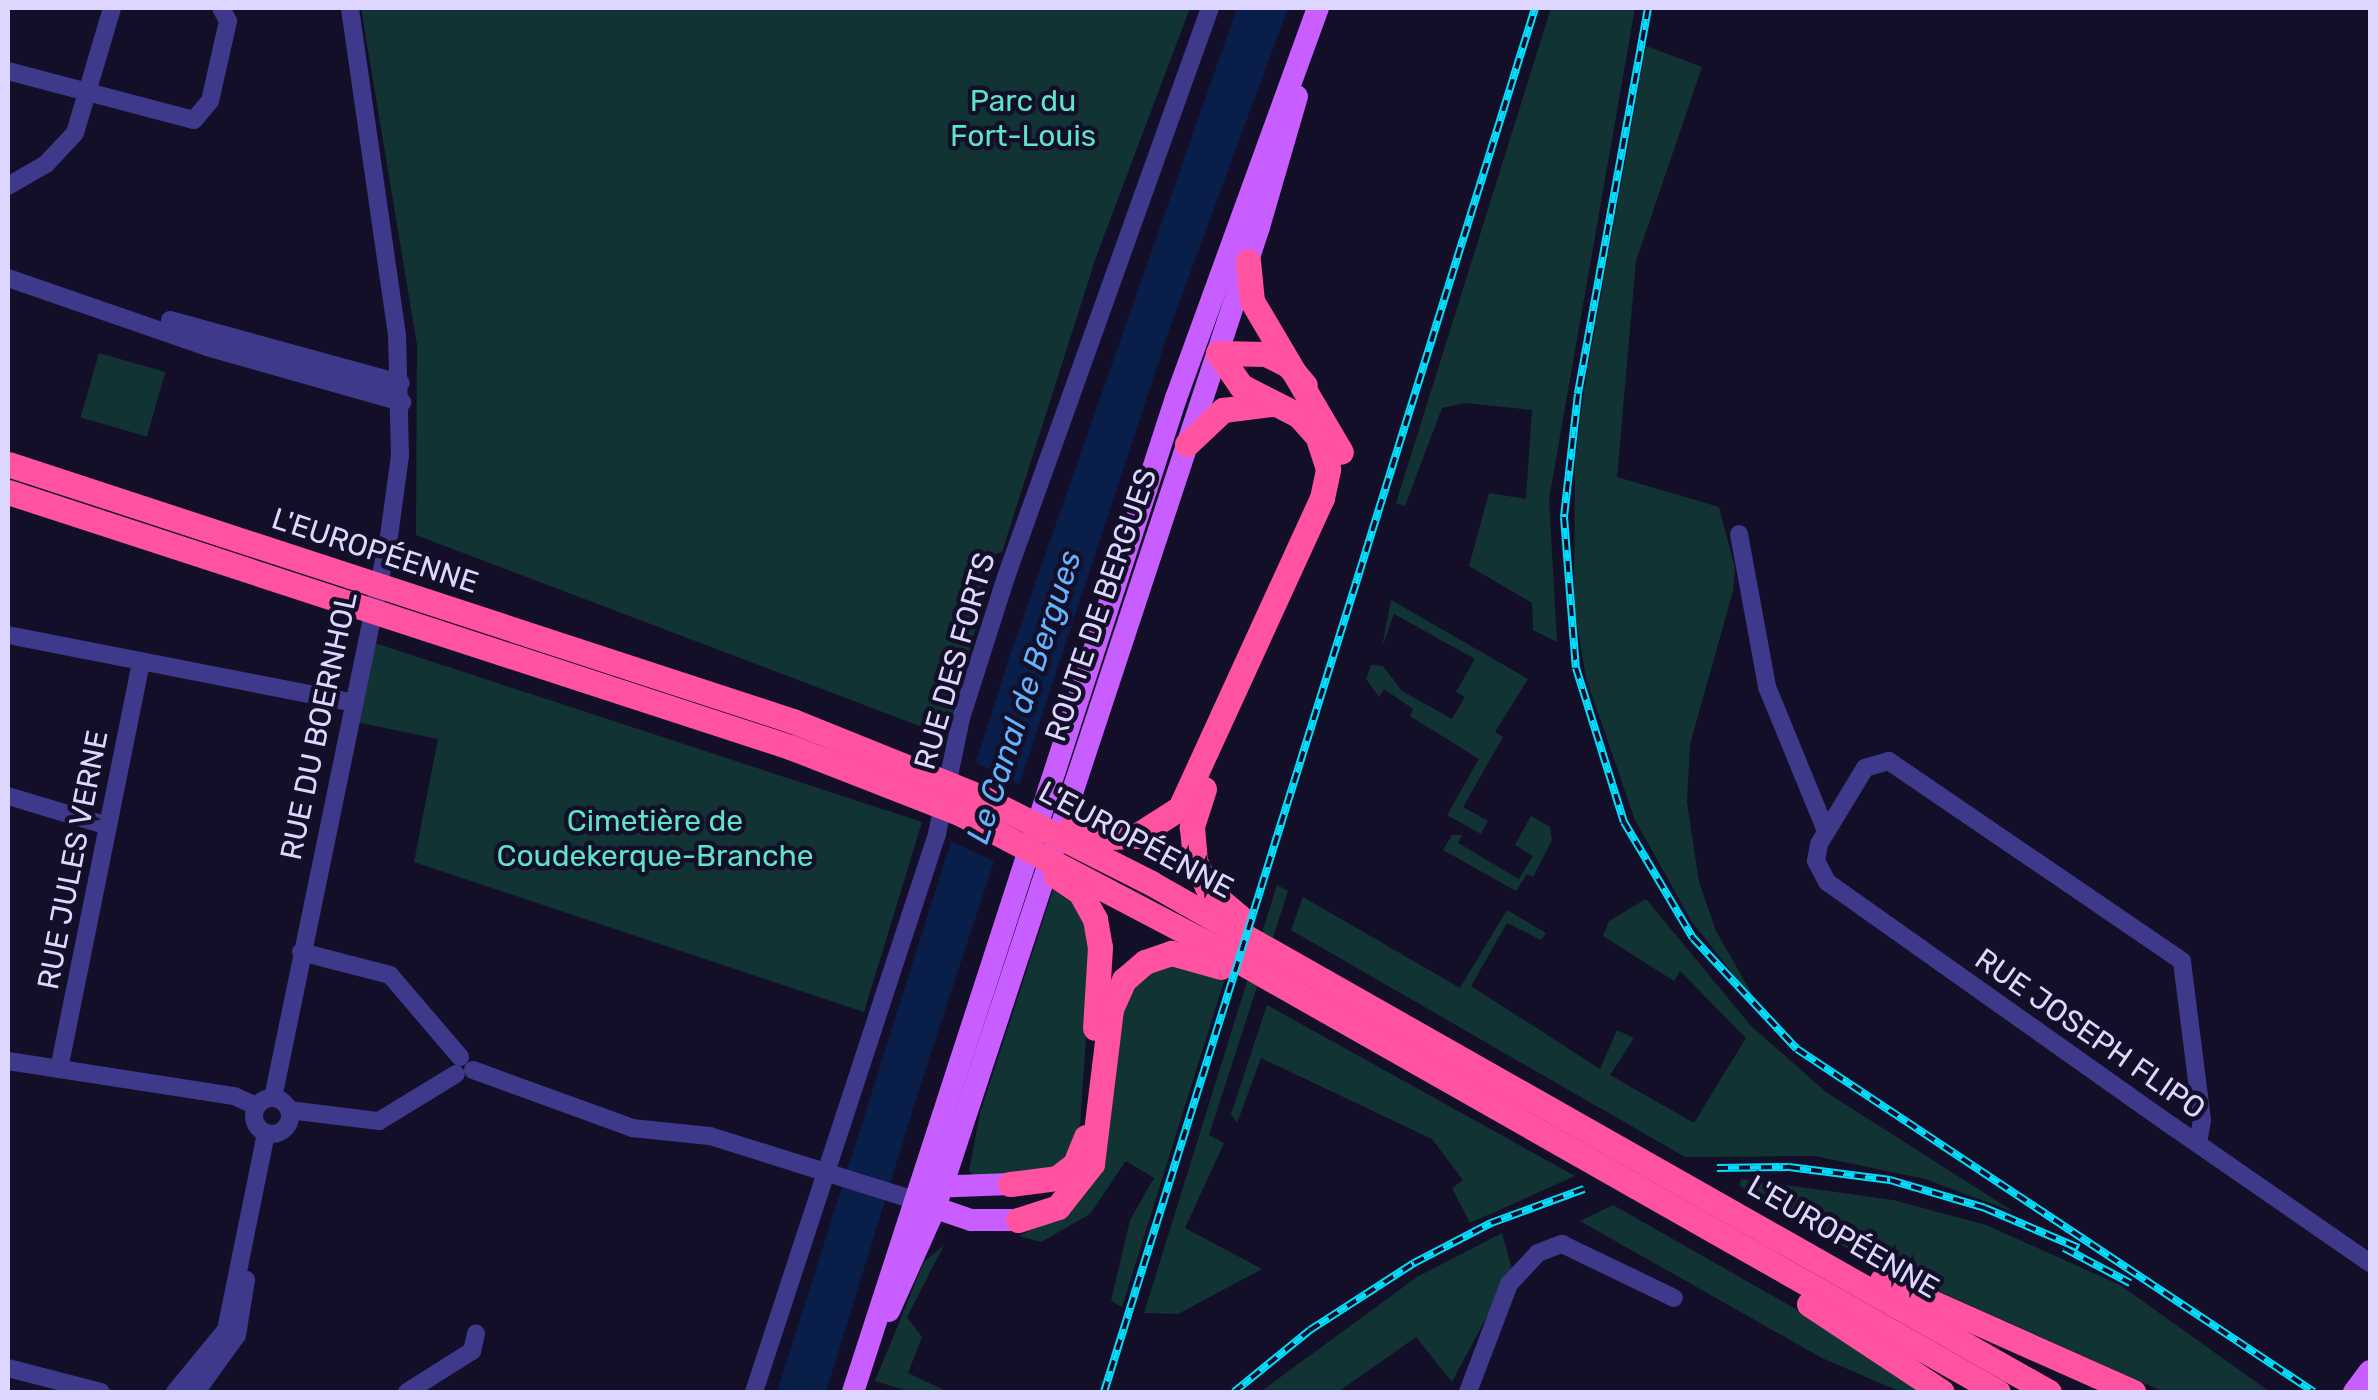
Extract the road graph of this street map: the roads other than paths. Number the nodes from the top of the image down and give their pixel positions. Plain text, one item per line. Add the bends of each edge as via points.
1 (112, 8) edge
2 (222, 8) edge
3 (350, 8) edge
4 (1210, 8) edge
5 (1320, 8) edge
6 (8, 71) edge
7 (92, 92) junction
8 (1252, 178) junction
9 (8, 186) edge
10 (1248, 261) junction
11 (8, 278) edge
12 (1218, 353) junction
13 (1306, 385) junction
14 (402, 393) junction
15 (1176, 398) junction
16 (1281, 406) junction
17 (1187, 444) junction
18 (8, 464) edge
19 (8, 492) edge
20 (1740, 534) dead end
21 (338, 586) junction
22 (404, 608) junction
23 (8, 634) edge
24 (142, 661) junction
25 (351, 702) junction
26 (919, 782) junction
27 (8, 796) edge
28 (108, 826) junction
29 (1826, 831) junction
30 (1071, 855) junction
31 (1219, 936) junction
32 (300, 952) junction
33 (1299, 981) junction
34 (8, 1062) edge
35 (463, 1067) junction
36 (1451, 1067) junction
37 (59, 1069) junction
38 (265, 1102) junction
39 (289, 1110) junction
40 (1534, 1114) junction
41 (266, 1132) junction
42 (2198, 1143) junction
43 (834, 1174) junction
44 (942, 1184) junction
45 (1010, 1184) joint
46 (1699, 1188) junction
47 (902, 1196) junction
48 (1645, 1197) junction
49 (935, 1208) junction
50 (250, 1210) junction
51 (1018, 1220) joint
52 (2370, 1262) edge
53 (1674, 1298) dead end
54 (476, 1332) dead end
55 (8, 1368) edge
56 (2370, 1371) edge
57 (2370, 1385) edge
58 (854, 1388) edge
59 (101, 1392) edge
60 (175, 1392) edge
61 (196, 1392) edge
62 (407, 1392) edge
63 (754, 1392) edge
64 (1468, 1392) edge
65 (1942, 1392) edge
66 (1998, 1392) edge
67 (2049, 1392) edge
68 (2133, 1392) edge
69 (2354, 1392) edge
70 (2364, 1392) edge

1 - 7 street
2 - 7 street via 228,22 215,82 198,119
3 - 14 street, RUE DU BOERNHOL
4 - 43 street, RUE DES FORTS via 1008,571
5 - 8 main road, ROUTE DE BERGUES
5 - 10 main road, ROUTE DE BERGUES
6 - 7 street
7 - 9 street via 62,150
8 - 12 main road via 1215,324
8 - 15 main road, ROUTE DE BERGUES
10 - 12 main road, ROUTE DE BERGUES
10 - 13 highway via 1252,301
11 - 14 street via 207,346
12 - 13 highway via 1266,354
12 - 15 main road via 1197,368
12 - 16 highway via 1241,386
12 - 17 main road, ROUTE DE BERGUES
13 - 31 highway via 1337,438 1340,476 1195,810 1195,861
14 - 25 street, RUE DU BOERNHOL via 392,522
15 - 47 main road, ROUTE DE BERGUES
16 - 17 highway via 1255,402 1223,410
16 - 30 highway via 1322,444 1325,487 1188,796 1166,822
17 - 44 main road, ROUTE DE BERGUES
18 - 21 highway, L'EUROPÉENNE
19 - 21 highway, L'EUROPÉENNE
20 - 29 street via 1767,688
21 - 22 highway, L'EUROPÉENNE
22 - 26 highway, L'EUROPÉENNE via 848,768
22 - 26 highway, L'EUROPÉENNE via 682,684
23 - 24 street
24 - 25 street
24 - 28 street, RUE JULES VERNE
25 - 32 street, RUE DU BOERNHOL
26 - 30 highway, L'EUROPÉENNE
26 - 30 highway
27 - 28 street
28 - 37 street, RUE JULES VERNE
29 - 42 street, RUE JOSEPH FLIPO via 1816,861 1832,886
29 - 42 street via 1865,768 1888,761 2180,959 2202,1120
30 - 31 highway, L'EUROPÉENNE
30 - 45 highway via 1100,946 1087,1136 1078,1159 1057,1178
31 - 33 highway
31 - 33 highway
31 - 51 highway via 1165,954 1124,980 1111,1009 1092,1164 1058,1207
32 - 35 street via 390,975
32 - 38 street, RUE DU BOERNHOL
33 - 36 highway
33 - 36 highway
34 - 37 street
35 - 39 street via 378,1120
35 - 43 street via 632,1128 710,1136
36 - 40 highway
37 - 38 street
38 - 39 street
38 - 41 street via 254,1120
39 - 41 street via 284,1128
40 - 46 highway, L'EUROPÉENNE
40 - 48 highway
41 - 50 street
42 - 52 street, RUE JOSEPH FLIPO
43 - 47 street
43 - 63 street, RUE DES FORTS
44 - 45 main road
44 - 47 main road
44 - 49 main road, ROUTE DE BERGUES
46 - 67 highway, L'EUROPÉENNE
46 - 68 highway via 1892,1286
47 - 49 main road
47 - 58 main road, ROUTE DE BERGUES
48 - 65 highway
48 - 66 highway, L'EUROPÉENNE
49 - 51 main road via 976,1221
49 - 58 main road, ROUTE DE BERGUES
50 - 60 street via 222,1339
50 - 61 street via 239,1330
53 - 64 street via 1562,1244 1538,1253 1509,1284
54 - 62 street via 472,1352
55 - 59 street
56 - 69 main road
57 - 70 main road

